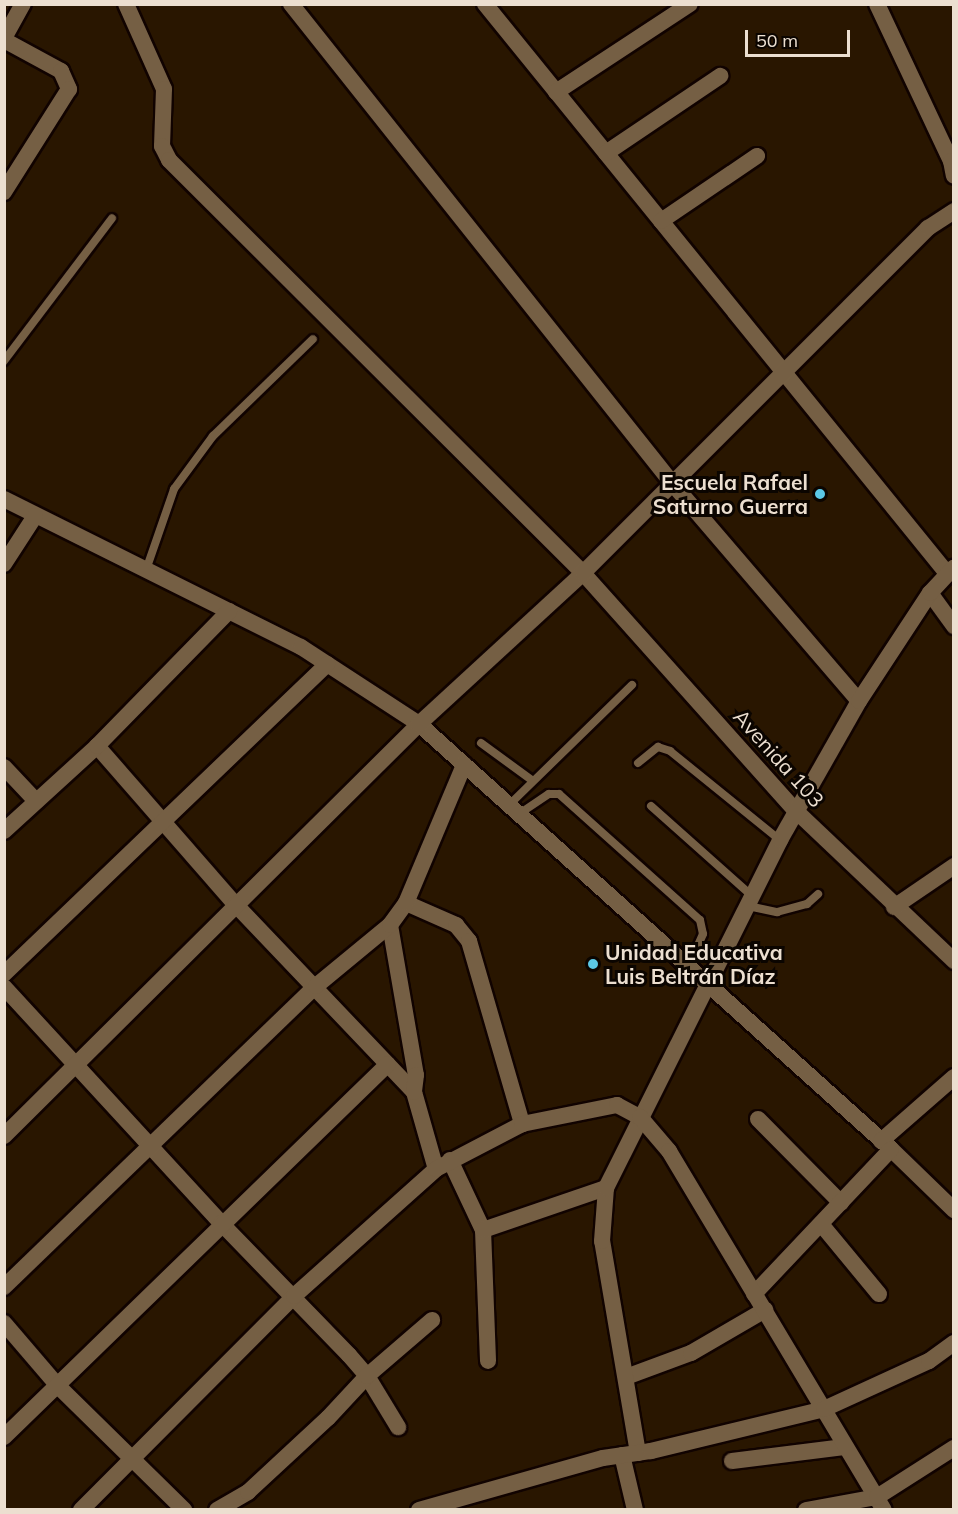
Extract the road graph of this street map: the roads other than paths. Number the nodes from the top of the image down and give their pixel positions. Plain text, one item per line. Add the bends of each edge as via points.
1 (24, 4) edge
2 (126, 4) edge
3 (291, 4) edge
4 (485, 4) edge
5 (690, 4) edge
6 (877, 4) edge
7 (4, 39) edge
8 (720, 76) dead end
9 (556, 92) junction
10 (606, 153) junction
11 (757, 156) dead end
12 (954, 176) edge
13 (4, 192) edge
14 (954, 211) edge
15 (112, 218) dead end
16 (661, 221) junction
17 (313, 339) dead end
18 (4, 361) edge
19 (784, 373) junction
20 (672, 483) junction
21 (4, 500) edge
22 (35, 516) junction
23 (4, 564) edge
24 (146, 570) junction
25 (950, 570) edge
26 (583, 573) junction
27 (930, 593) junction
28 (229, 611) junction
29 (954, 626) edge
30 (327, 664) junction
31 (632, 685) dead end
32 (859, 701) junction
33 (418, 724) junction
34 (481, 743) dead end
35 (97, 746) junction
36 (638, 763) dead end
37 (464, 765) junction
38 (4, 767) edge
39 (534, 781) junction
40 (36, 801) junction
41 (651, 806) dead end
42 (514, 809) junction
43 (796, 811) junction
44 (163, 825) junction
45 (4, 831) edge
46 (780, 840) junction
47 (954, 866) edge
48 (818, 894) dead end
49 (750, 901) junction
50 (406, 903) junction
51 (235, 904) junction
52 (894, 907) junction
53 (390, 925) junction
54 (954, 962) edge
55 (689, 966) junction
56 (4, 974) edge
57 (710, 984) junction
58 (316, 986) junction
59 (4, 987) edge
60 (388, 1064) junction
61 (76, 1067) junction
62 (954, 1077) edge
63 (414, 1092) junction
64 (640, 1117) junction
65 (758, 1119) dead end
66 (522, 1124) junction
67 (4, 1136) edge
68 (886, 1144) junction
69 (150, 1146) junction
70 (443, 1165) junction
71 (606, 1188) junction
72 (841, 1203) junction
73 (954, 1210) edge
74 (221, 1223) junction
75 (821, 1224) junction
76 (483, 1230) junction
77 (4, 1287) edge
78 (754, 1294) junction
79 (879, 1294) dead end
80 (294, 1296) junction
81 (765, 1310) junction
82 (432, 1320) dead end
83 (4, 1323) edge
84 (954, 1343) edge
85 (488, 1361) dead end
86 (367, 1376) junction
87 (626, 1377) junction
88 (57, 1386) junction
89 (824, 1409) junction
90 (398, 1427) dead end
91 (4, 1437) edge
92 (844, 1447) junction
93 (954, 1448) edge
94 (630, 1454) junction
95 (131, 1461) junction
96 (732, 1461) dead end
97 (881, 1503) edge
98 (81, 1509) edge
99 (184, 1509) edge
100 (217, 1509) edge
101 (419, 1509) edge
102 (635, 1509) edge
103 (806, 1509) edge

1 - 7 street
2 - 26 street, Avenida 103 via 164,89 162,146 170,160
3 - 20 street
4 - 9 street
5 - 9 street
6 - 12 street via 951,160
7 - 13 street via 61,71 69,89
8 - 10 street
9 - 10 street
10 - 16 street
11 - 16 street
14 - 19 street via 928,228
15 - 18 lane
16 - 19 street
17 - 24 lane via 213,436 180,480
19 - 20 street
19 - 25 street
20 - 26 street
20 - 32 street
21 - 22 street
22 - 23 street
22 - 24 street
24 - 28 street
25 - 27 street
26 - 33 street
26 - 43 street, Avenida 103
27 - 29 street
27 - 32 street
28 - 30 street
28 - 35 street
30 - 33 street
30 - 44 street
31 - 39 lane
32 - 43 street
33 - 37 street
33 - 51 street
34 - 39 lane
35 - 40 street
35 - 44 street
36 - 46 lane via 658,747 670,751
37 - 42 street
37 - 50 street
38 - 40 street
39 - 42 lane
40 - 45 street
41 - 49 lane
42 - 55 street
42 - 55 lane via 559,794 700,920 703,934
43 - 46 street
43 - 52 street, Avenida 103
44 - 51 street
44 - 56 street
46 - 49 street
47 - 52 street
48 - 49 lane via 807,904 777,912
49 - 57 street
50 - 53 street
50 - 66 street via 456,925 469,941
51 - 58 street
51 - 61 street
52 - 54 street, Avenida 103
53 - 58 street
53 - 63 street via 414,1063
55 - 57 street
57 - 64 street
57 - 68 street
58 - 60 street
58 - 69 street
59 - 61 street
60 - 63 street
60 - 74 street
61 - 67 street
61 - 69 street
62 - 68 street
63 - 70 street
64 - 66 street via 617,1105
64 - 71 street
64 - 78 street via 669,1150
65 - 72 street
66 - 70 street
68 - 72 street
68 - 73 street
69 - 74 street
69 - 77 street
70 - 76 street
70 - 80 street
71 - 76 street
71 - 87 street via 602,1241
72 - 75 street
74 - 80 street
74 - 88 street
75 - 78 street
75 - 79 street
76 - 85 street
78 - 81 street
80 - 86 street
80 - 95 street
81 - 87 street via 691,1353
81 - 89 street
82 - 86 street
83 - 88 street
84 - 89 street via 929,1361
86 - 90 street
86 - 100 street via 248,1492
87 - 94 street
88 - 91 street
88 - 95 street
89 - 92 street
89 - 94 street
92 - 96 street
92 - 97 street
93 - 97 street
94 - 101 street
94 - 102 street
95 - 98 street
95 - 99 street
97 - 103 street

